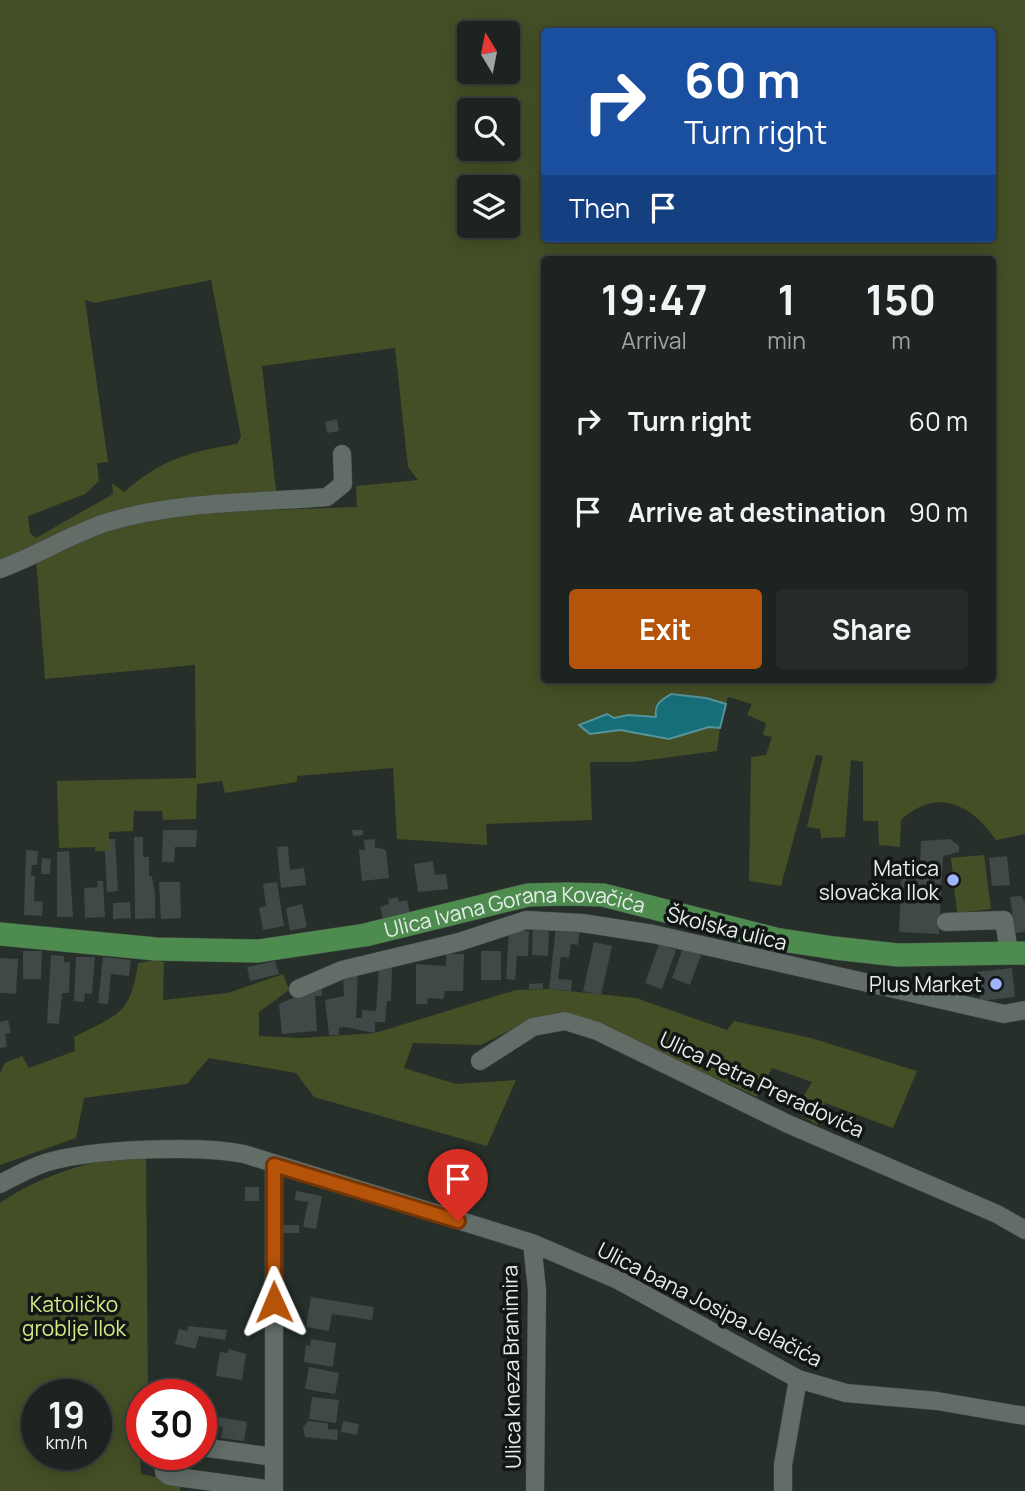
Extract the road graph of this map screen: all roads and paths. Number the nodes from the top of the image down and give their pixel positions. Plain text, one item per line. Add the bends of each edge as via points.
1 (342, 454) dead end
2 (0, 569) edge
3 (946, 922) dead end
4 (0, 934) edge
5 (1017, 953) edge
6 (298, 989) dead end
7 (1025, 1010) edge
8 (480, 1061) dead end
9 (274, 1165) junction
10 (0, 1184) edge
11 (1025, 1230) edge
12 (532, 1243) junction
13 (798, 1379) junction
14 (1025, 1416) edge
15 (217, 1449) edge
16 (274, 1457) junction
17 (164, 1470) edge
18 (274, 1490) edge
19 (535, 1491) edge
20 (783, 1491) edge

1 - 2 street via 343,484 327,497 172,508 120,519
3 - 5 street via 1004,920
4 - 5 main road, Ulica Ivana Gorana Kovačića via 156,949 258,951 376,933 528,895 568,894 603,895 775,939 834,948 898,955
6 - 7 street, Školska ulica via 342,970 459,942 526,920 653,934 1004,1014
8 - 11 street, Ulica Petra Preradovića via 533,1027 565,1021 597,1031 788,1124
9 - 10 street, Ulica bana Josipa Jelačića via 220,1149 96,1153 58,1159
9 - 12 street, Ulica bana Josipa Jelačića
9 - 16 street
12 - 13 street, Ulica bana Josipa Jelačića via 618,1280
12 - 19 street, Ulica kneza Branimira via 537,1290
13 - 14 street, Ulica bana Josipa Jelačića via 846,1393 937,1401
13 - 20 street
15 - 16 street
16 - 18 street
17 - 18 street via 169,1476

